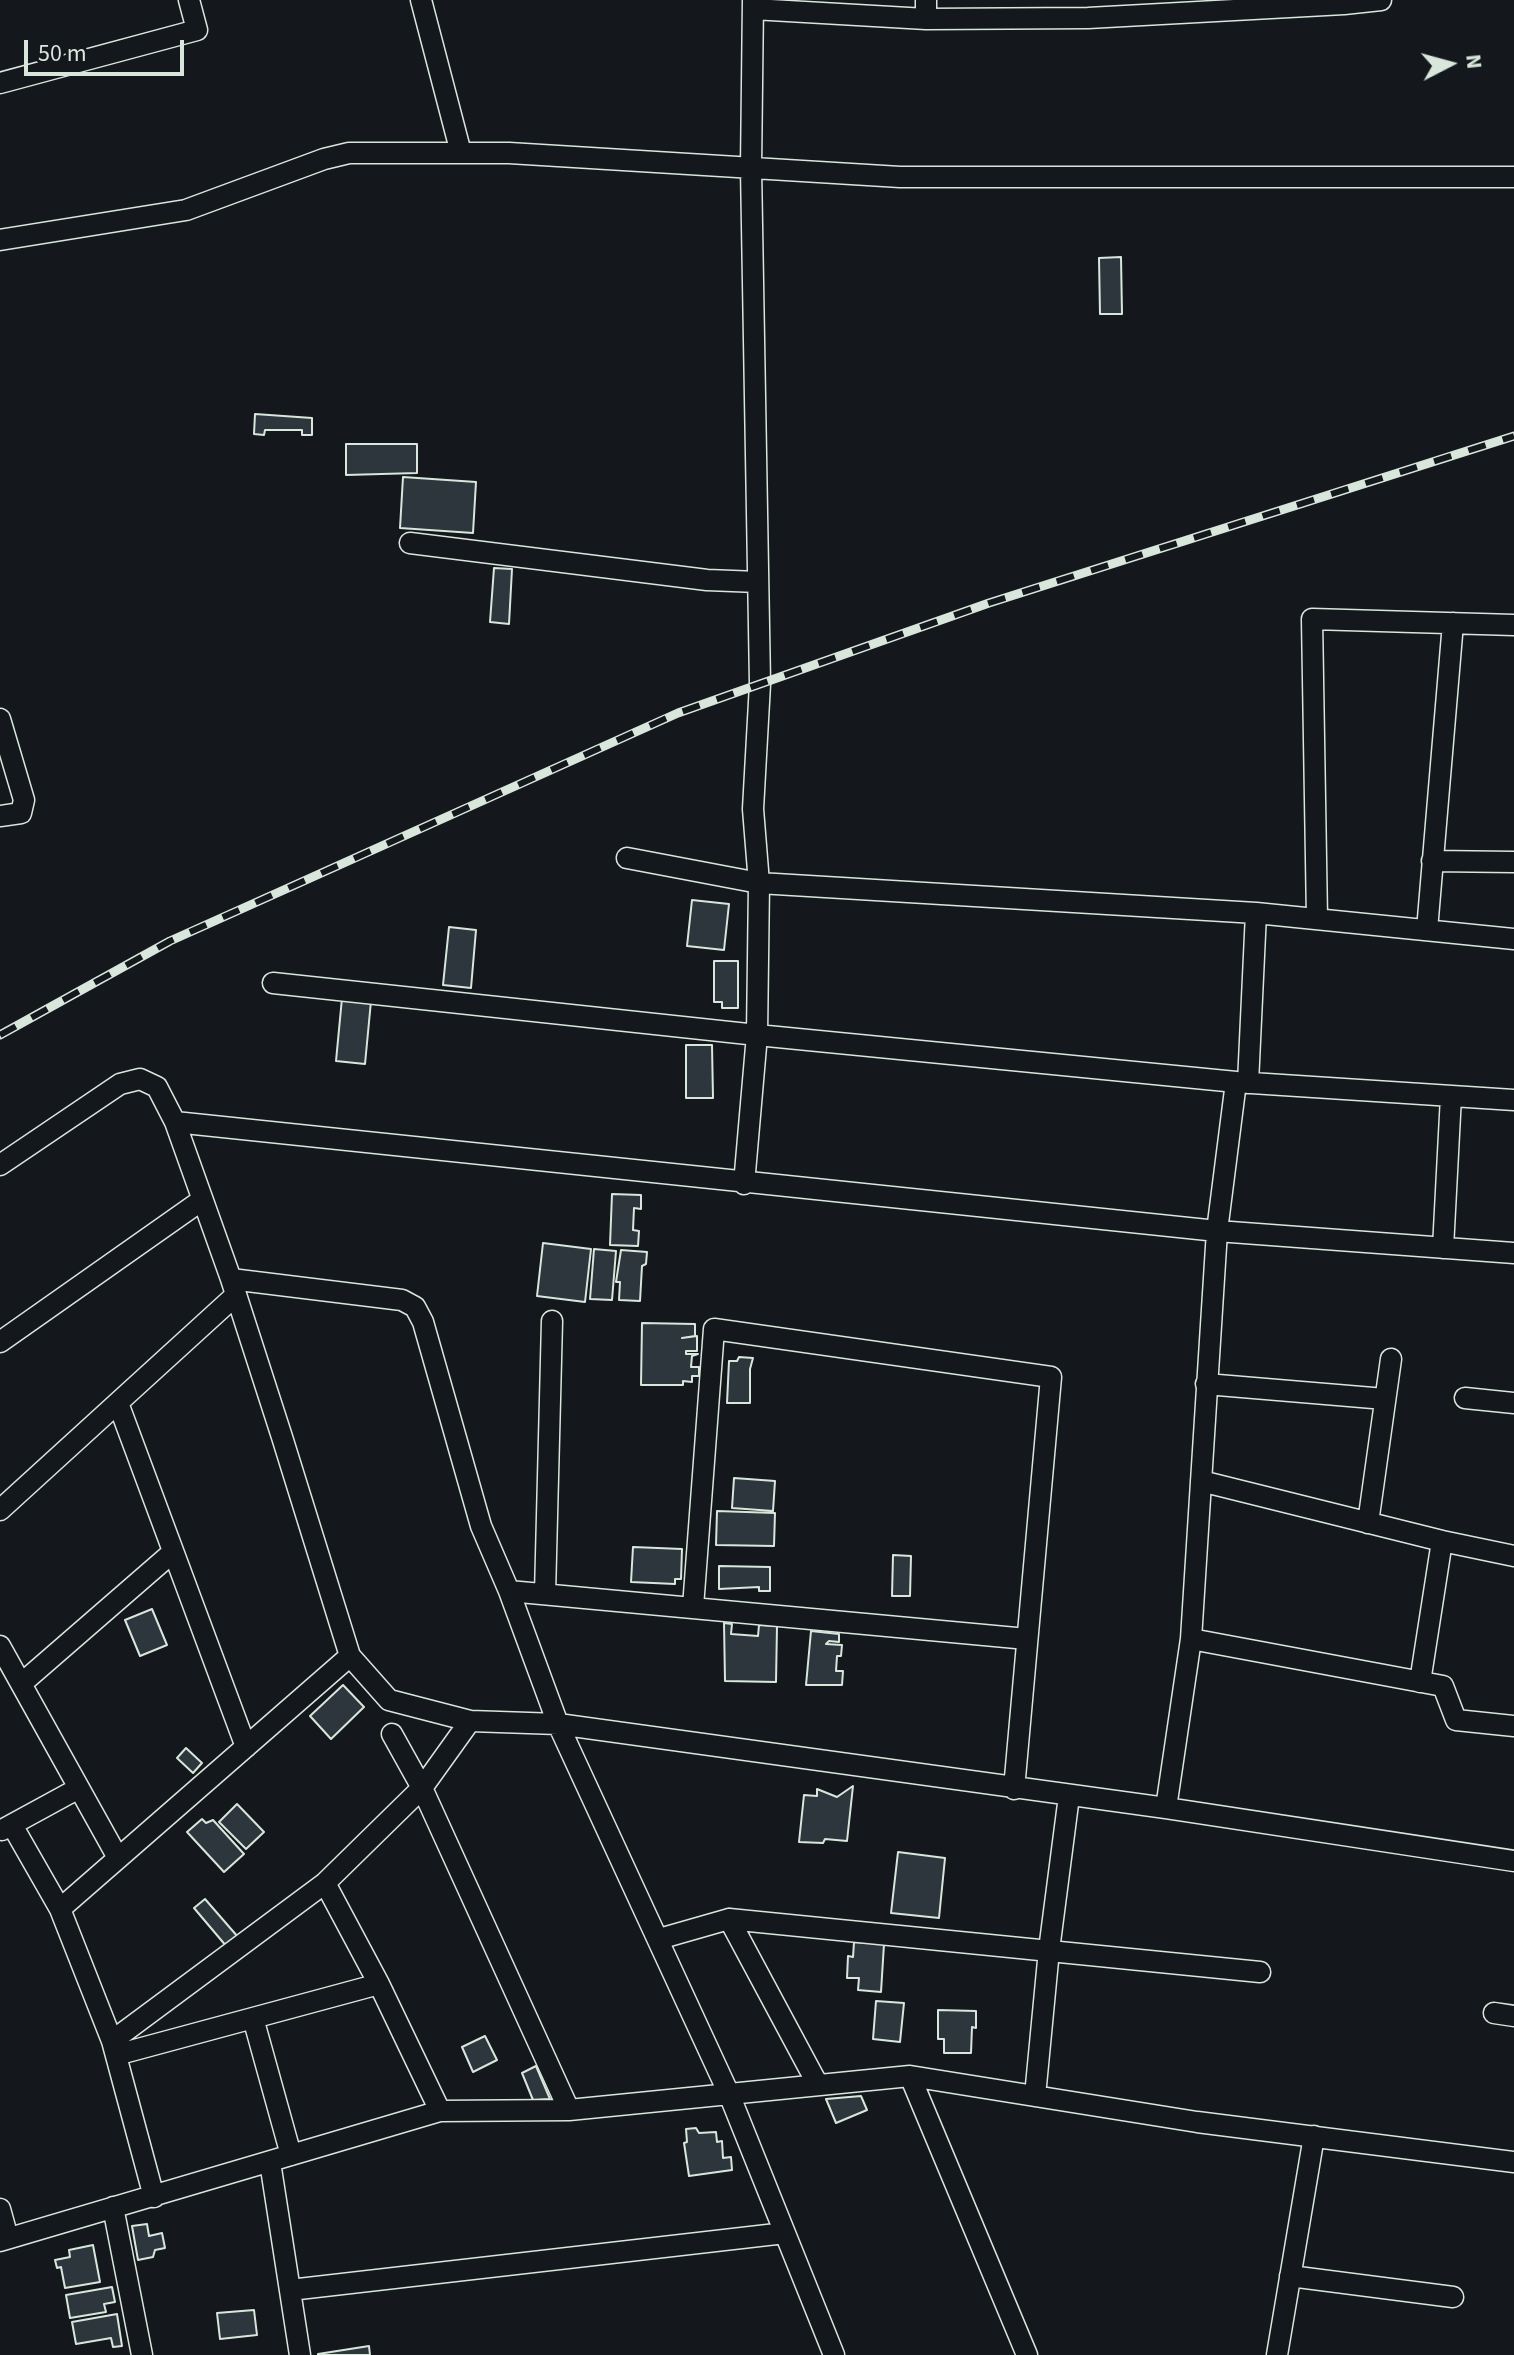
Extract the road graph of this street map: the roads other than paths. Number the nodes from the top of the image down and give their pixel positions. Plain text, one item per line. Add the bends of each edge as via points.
1 (189, 0) edge
2 (421, 0) edge
3 (1381, 0) edge
4 (1344, 2) edge
5 (753, 5) edge
6 (926, 10) edge
7 (0, 83) edge
8 (461, 153) junction
9 (751, 168) junction
10 (1514, 177) edge
11 (0, 240) edge
12 (410, 543) dead end
13 (758, 582) junction
14 (1453, 623) junction
15 (1514, 625) edge
16 (0, 719) edge
17 (0, 816) edge
18 (627, 858) dead end
19 (1432, 861) junction
20 (1514, 862) edge
21 (759, 883) junction
22 (1256, 913) junction
23 (1317, 919) junction
24 (1427, 930) junction
25 (1514, 939) edge
26 (273, 983) dead end
27 (757, 1035) junction
28 (1242, 1082) junction
29 (1451, 1096) junction
30 (1514, 1100) edge
31 (175, 1122) junction
32 (0, 1165) edge
33 (744, 1184) junction
34 (202, 1200) junction
35 (1217, 1231) junction
36 (1443, 1248) junction
37 (1514, 1253) edge
38 (233, 1287) junction
39 (552, 1321) dead end
40 (0, 1342) edge
41 (1391, 1359) dead end
42 (1206, 1384) junction
43 (1465, 1398) dead end
44 (1385, 1399) junction
45 (118, 1403) junction
46 (1514, 1403) edge
47 (1201, 1481) junction
48 (0, 1510) edge
49 (1368, 1523) junction
50 (1442, 1541) junction
51 (173, 1552) junction
52 (1514, 1556) edge
53 (509, 1591) junction
54 (545, 1594) junction
55 (693, 1607) junction
56 (1027, 1639) junction
57 (1191, 1639) junction
58 (0, 1646) edge
59 (350, 1656) junction
60 (1420, 1682) junction
61 (21, 1684) junction
62 (470, 1721) junction
63 (558, 1724) junction
64 (1514, 1726) edge
65 (392, 1734) dead end
66 (246, 1747) junction
67 (79, 1788) junction
68 (422, 1788) junction
69 (1014, 1789) junction
70 (1069, 1796) junction
71 (1166, 1808) junction
72 (6, 1828) edge
73 (118, 1858) junction
74 (1514, 1861) edge
75 (325, 1883) junction
76 (60, 1909) junction
77 (729, 1919) junction
78 (659, 1939) junction
79 (1049, 1950) junction
80 (1260, 1972) dead end
81 (379, 1984) junction
82 (253, 2018) junction
83 (114, 2048) junction
84 (910, 2076) junction
85 (818, 2085) junction
86 (729, 2094) junction
87 (1035, 2096) junction
88 (569, 2110) junction
89 (440, 2111) junction
90 (1314, 2136) junction
91 (291, 2155) junction
92 (270, 2162) junction
93 (1514, 2162) edge
94 (154, 2197) junction
95 (113, 2207) junction
96 (0, 2209) edge
97 (785, 2233) junction
98 (4, 2240) edge
99 (1290, 2276) junction
100 (290, 2290) junction
101 (1453, 2297) dead end
102 (142, 2355) edge
103 (300, 2355) edge
104 (834, 2355) edge
105 (1027, 2355) edge
106 (1277, 2355) edge

1 - 7 street via 197,30
2 - 8 street
3 - 4 street
4 - 6 street via 1088,18
5 - 6 street
5 - 9 street
8 - 9 street
8 - 11 street via 349,153 186,210
9 - 10 street via 900,177
9 - 13 street
12 - 13 street
13 - 21 street via 760,684 753,809
14 - 15 street
14 - 19 street
14 - 23 street via 1312,619
16 - 17 street via 24,800 21,813
18 - 21 street
19 - 20 street
19 - 24 street
21 - 22 street
21 - 27 street
22 - 23 street
22 - 28 street
23 - 24 street
24 - 25 street
26 - 27 street
27 - 28 street
27 - 33 street
28 - 29 street
28 - 35 street
29 - 30 street
29 - 36 street
31 - 32 street via 157,1087 130,1080
31 - 33 street
31 - 34 street
33 - 35 street
34 - 38 street
34 - 40 street
35 - 36 street
35 - 42 street
36 - 37 street
38 - 45 street
38 - 53 street via 402,1300 415,1307 481,1526
38 - 59 street
39 - 54 street
41 - 44 street
42 - 44 street
42 - 47 street
43 - 46 street
44 - 49 street
45 - 48 street
45 - 51 street
47 - 49 street
47 - 57 street
49 - 50 street
50 - 52 street
50 - 60 street
51 - 61 street
51 - 66 street
53 - 54 street
53 - 63 street
54 - 55 street
55 - 56 street
55 - 56 street via 714,1329 1051,1377
56 - 69 street
57 - 60 street
57 - 71 street
58 - 61 street
59 - 62 street via 389,1700
59 - 66 street
60 - 64 street via 1443,1686 1456,1720
61 - 67 street
62 - 63 street
62 - 68 street
63 - 69 street
63 - 78 street
65 - 68 street
66 - 73 street
67 - 72 street
67 - 73 street
68 - 75 street
68 - 88 street
69 - 70 street
70 - 71 street
70 - 79 street
71 - 74 street
72 - 76 street
73 - 76 street
75 - 81 street
75 - 83 street
76 - 83 street
77 - 78 street
77 - 79 street
77 - 85 street
78 - 86 street
79 - 80 street
79 - 87 street
81 - 82 street
81 - 89 street
82 - 83 street
82 - 91 street
83 - 94 street
84 - 85 street
84 - 87 street
84 - 105 street
85 - 86 street
86 - 88 street
86 - 97 street
87 - 90 street
88 - 89 street
89 - 91 street
90 - 93 street
90 - 99 street
91 - 92 street
92 - 94 street
92 - 100 street
94 - 95 street
95 - 98 street
95 - 102 street
96 - 98 street
97 - 100 street
97 - 104 street
99 - 101 street
99 - 106 street
100 - 103 street

